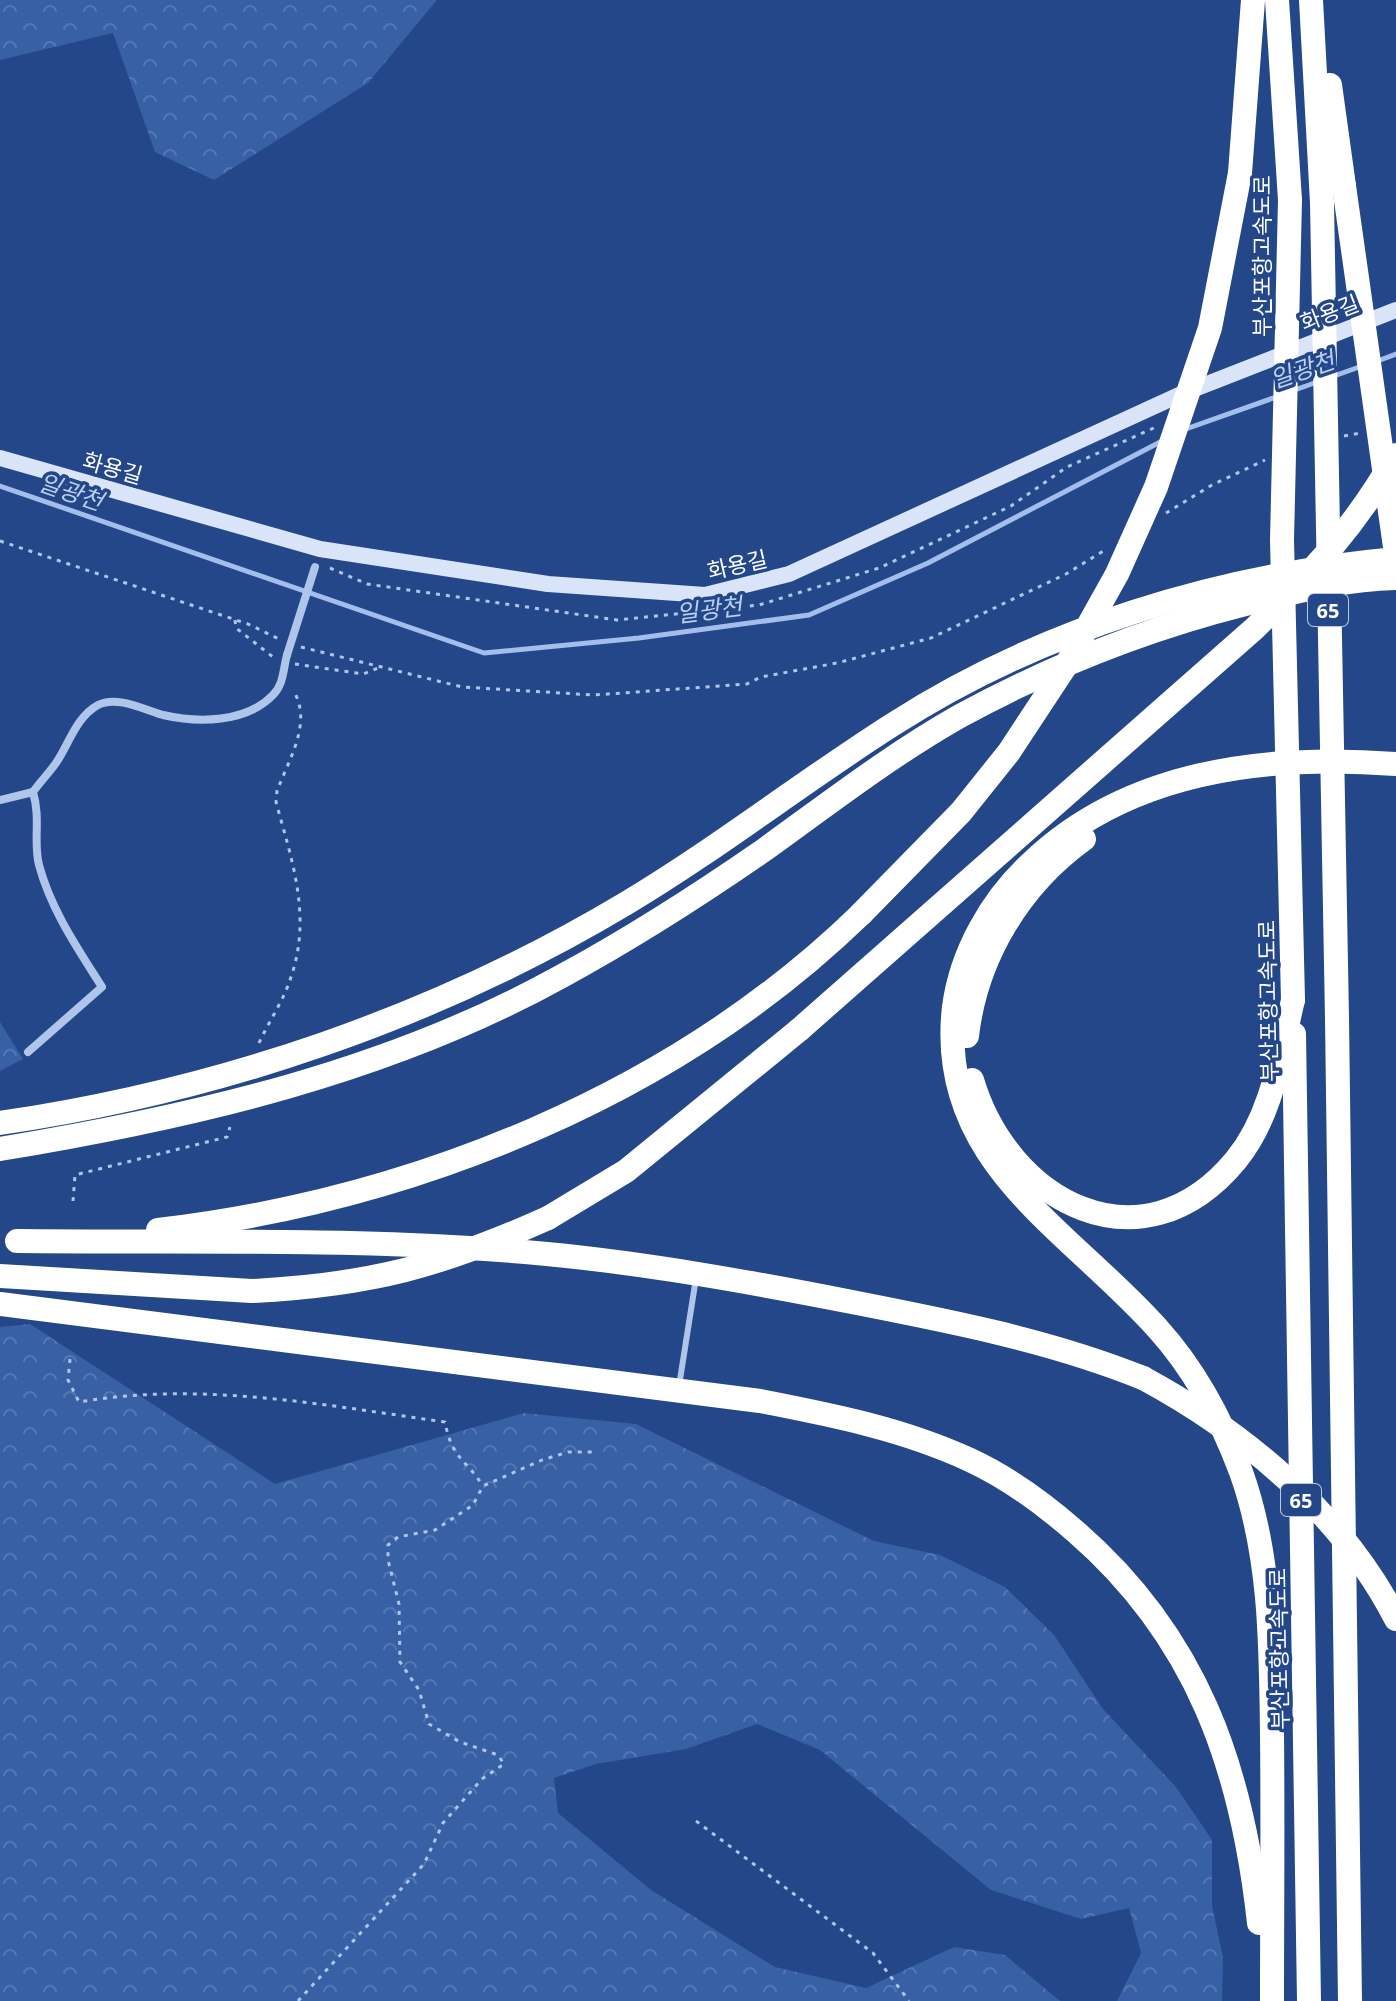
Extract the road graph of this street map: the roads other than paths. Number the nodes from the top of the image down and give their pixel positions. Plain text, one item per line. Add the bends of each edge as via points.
1 (1253, 0) edge
2 (1277, 0) edge
3 (1311, 0) edge
4 (1318, 0) edge
5 (1396, 310) edge
6 (1396, 455) edge
7 (0, 458) edge
8 (320, 549) junction
9 (1396, 557) edge
10 (1396, 578) edge
11 (1396, 764) edge
12 (1396, 777) edge
13 (33, 792) junction
14 (0, 800) edge
15 (1293, 1000) junction
16 (28, 1052) dead end
17 (0, 1123) edge
18 (0, 1149) edge
19 (8, 1242) edge
20 (697, 1275) junction
21 (0, 1276) edge
22 (0, 1304) edge
23 (679, 1390) junction
24 (1396, 1619) edge
25 (1270, 2001) edge
26 (1309, 2001) edge
27 (1350, 2001) edge

1 - 19 highway, bridge via 1240,173 1210,328 1156,487 1117,574 1009,752 961,812 861,914 784,981 665,1060 600,1098 444,1165 270,1213 161,1230
2 - 15 highway, 부산포항고속도로 / 65, bridge via 1290,200 1282,540
3 - 27 highway, 65, bridge via 1322,203
4 - 9 highway, bridge
5 - 8 main road, 화용길 via 1179,395 789,574 705,595 548,584
6 - 21 highway, bridge via 1367,507 1323,561 1255,628 799,1030 626,1171 548,1218 469,1252 383,1278 252,1291
7 - 8 main road, 화용길
8 - 13 street, bridge via 284,677 273,695 246,713 219,720 164,715 107,701 96,705 76,725
9 - 17 highway via 1176,599 1069,636 973,678 907,716 625,904 432,1003 271,1061 180,1087
10 - 18 highway via 1317,587 1204,615 1144,633 1011,690 906,750 630,938 480,1017 218,1107 131,1128
11 - 25 highway via 1328,759 1257,765 1198,775 1099,812 1072,828 1015,878 977,933 957,984 952,1027 961,1100 989,1157 1161,1332 1214,1411 1240,1470 1261,1551 1272,1668
12 - 15 highway via 1343,772 1242,779 1126,816 1081,841 1039,878 994,946 970,1007 969,1070 977,1098 1005,1148 1044,1189 1088,1212 1148,1215 1214,1184 1253,1135 1266,1108
13 - 14 street
13 - 16 street via 39,813 39,863 63,923 102,987
15 - 26 highway, 부산포항고속도로 / 65
19 - 20 highway via 308,1240 548,1254
20 - 23 lane
20 - 24 highway, bridge via 995,1332 1086,1355 1143,1378 1194,1405 1307,1498 1355,1552
22 - 23 highway
23 - 25 highway via 857,1420 921,1440 1019,1487 1101,1553 1158,1619 1216,1726 1249,1851

